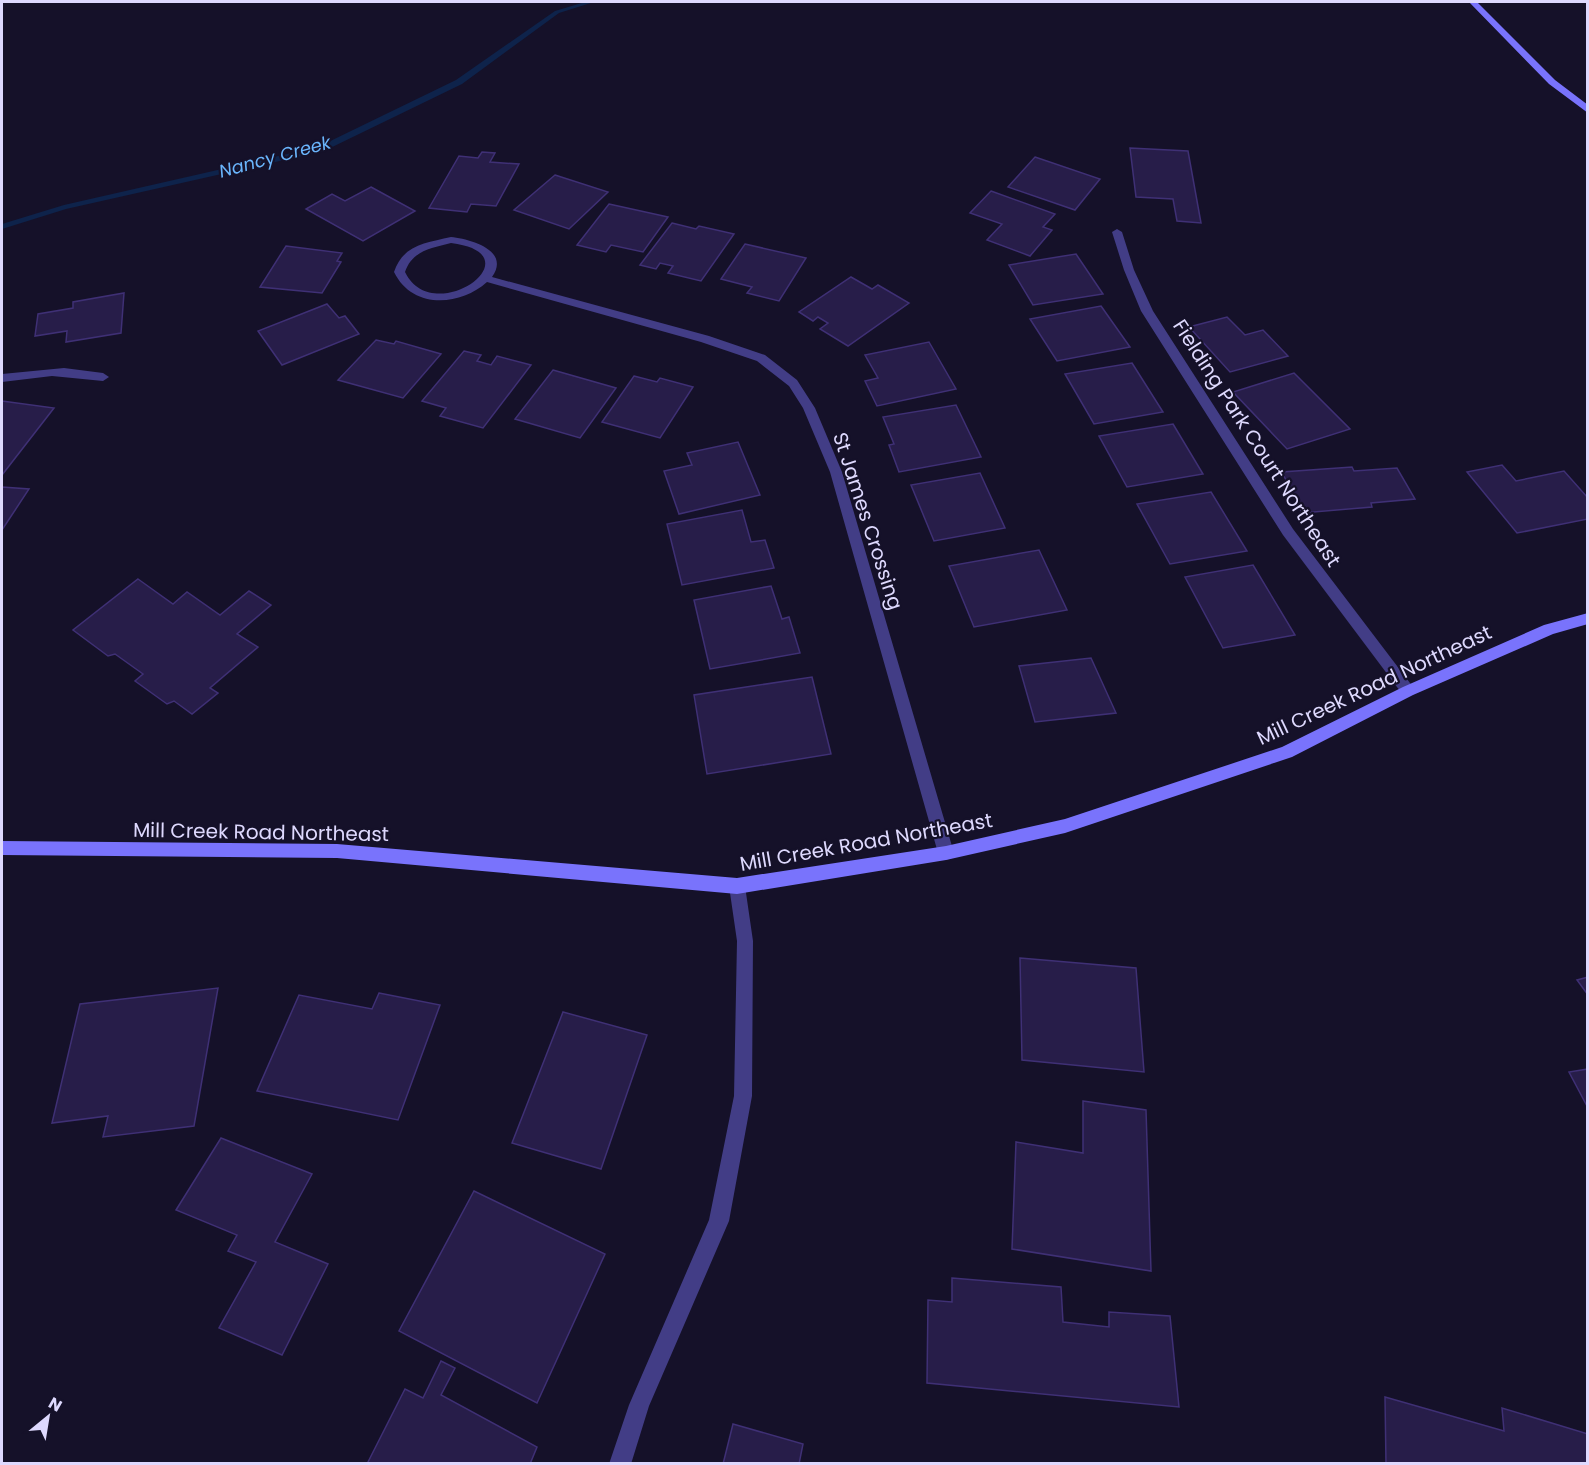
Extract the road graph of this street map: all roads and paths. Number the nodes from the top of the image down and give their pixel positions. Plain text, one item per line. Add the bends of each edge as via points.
1 (1473, 2) edge
2 (1587, 110) edge
3 (1117, 232) dead end
4 (485, 278) junction
5 (103, 377) dead end
6 (2, 378) edge
7 (1587, 618) edge
8 (1408, 692) junction
9 (2, 848) edge
10 (946, 852) junction
11 (737, 886) junction
12 (620, 1464) edge

1 - 2 street via 1552,82
3 - 8 street, Fielding Park Court Northeast via 1147,311 1288,532
4 - 4 street via 491,269 486,251 477,244 458,240 421,246 405,258 398,271 406,288 431,296 462,292
4 - 10 street, St James Crossing via 705,339 761,358 793,382 809,408 836,472
5 - 6 street via 44,370
7 - 8 street, Mill Creek Road Northeast via 1549,629
8 - 10 street, Mill Creek Road Northeast via 1287,752 1065,826
9 - 11 street, Mill Creek Road Northeast via 337,851
10 - 11 street, Mill Creek Road Northeast
11 - 12 street via 745,941 743,1096 719,1221 639,1405

